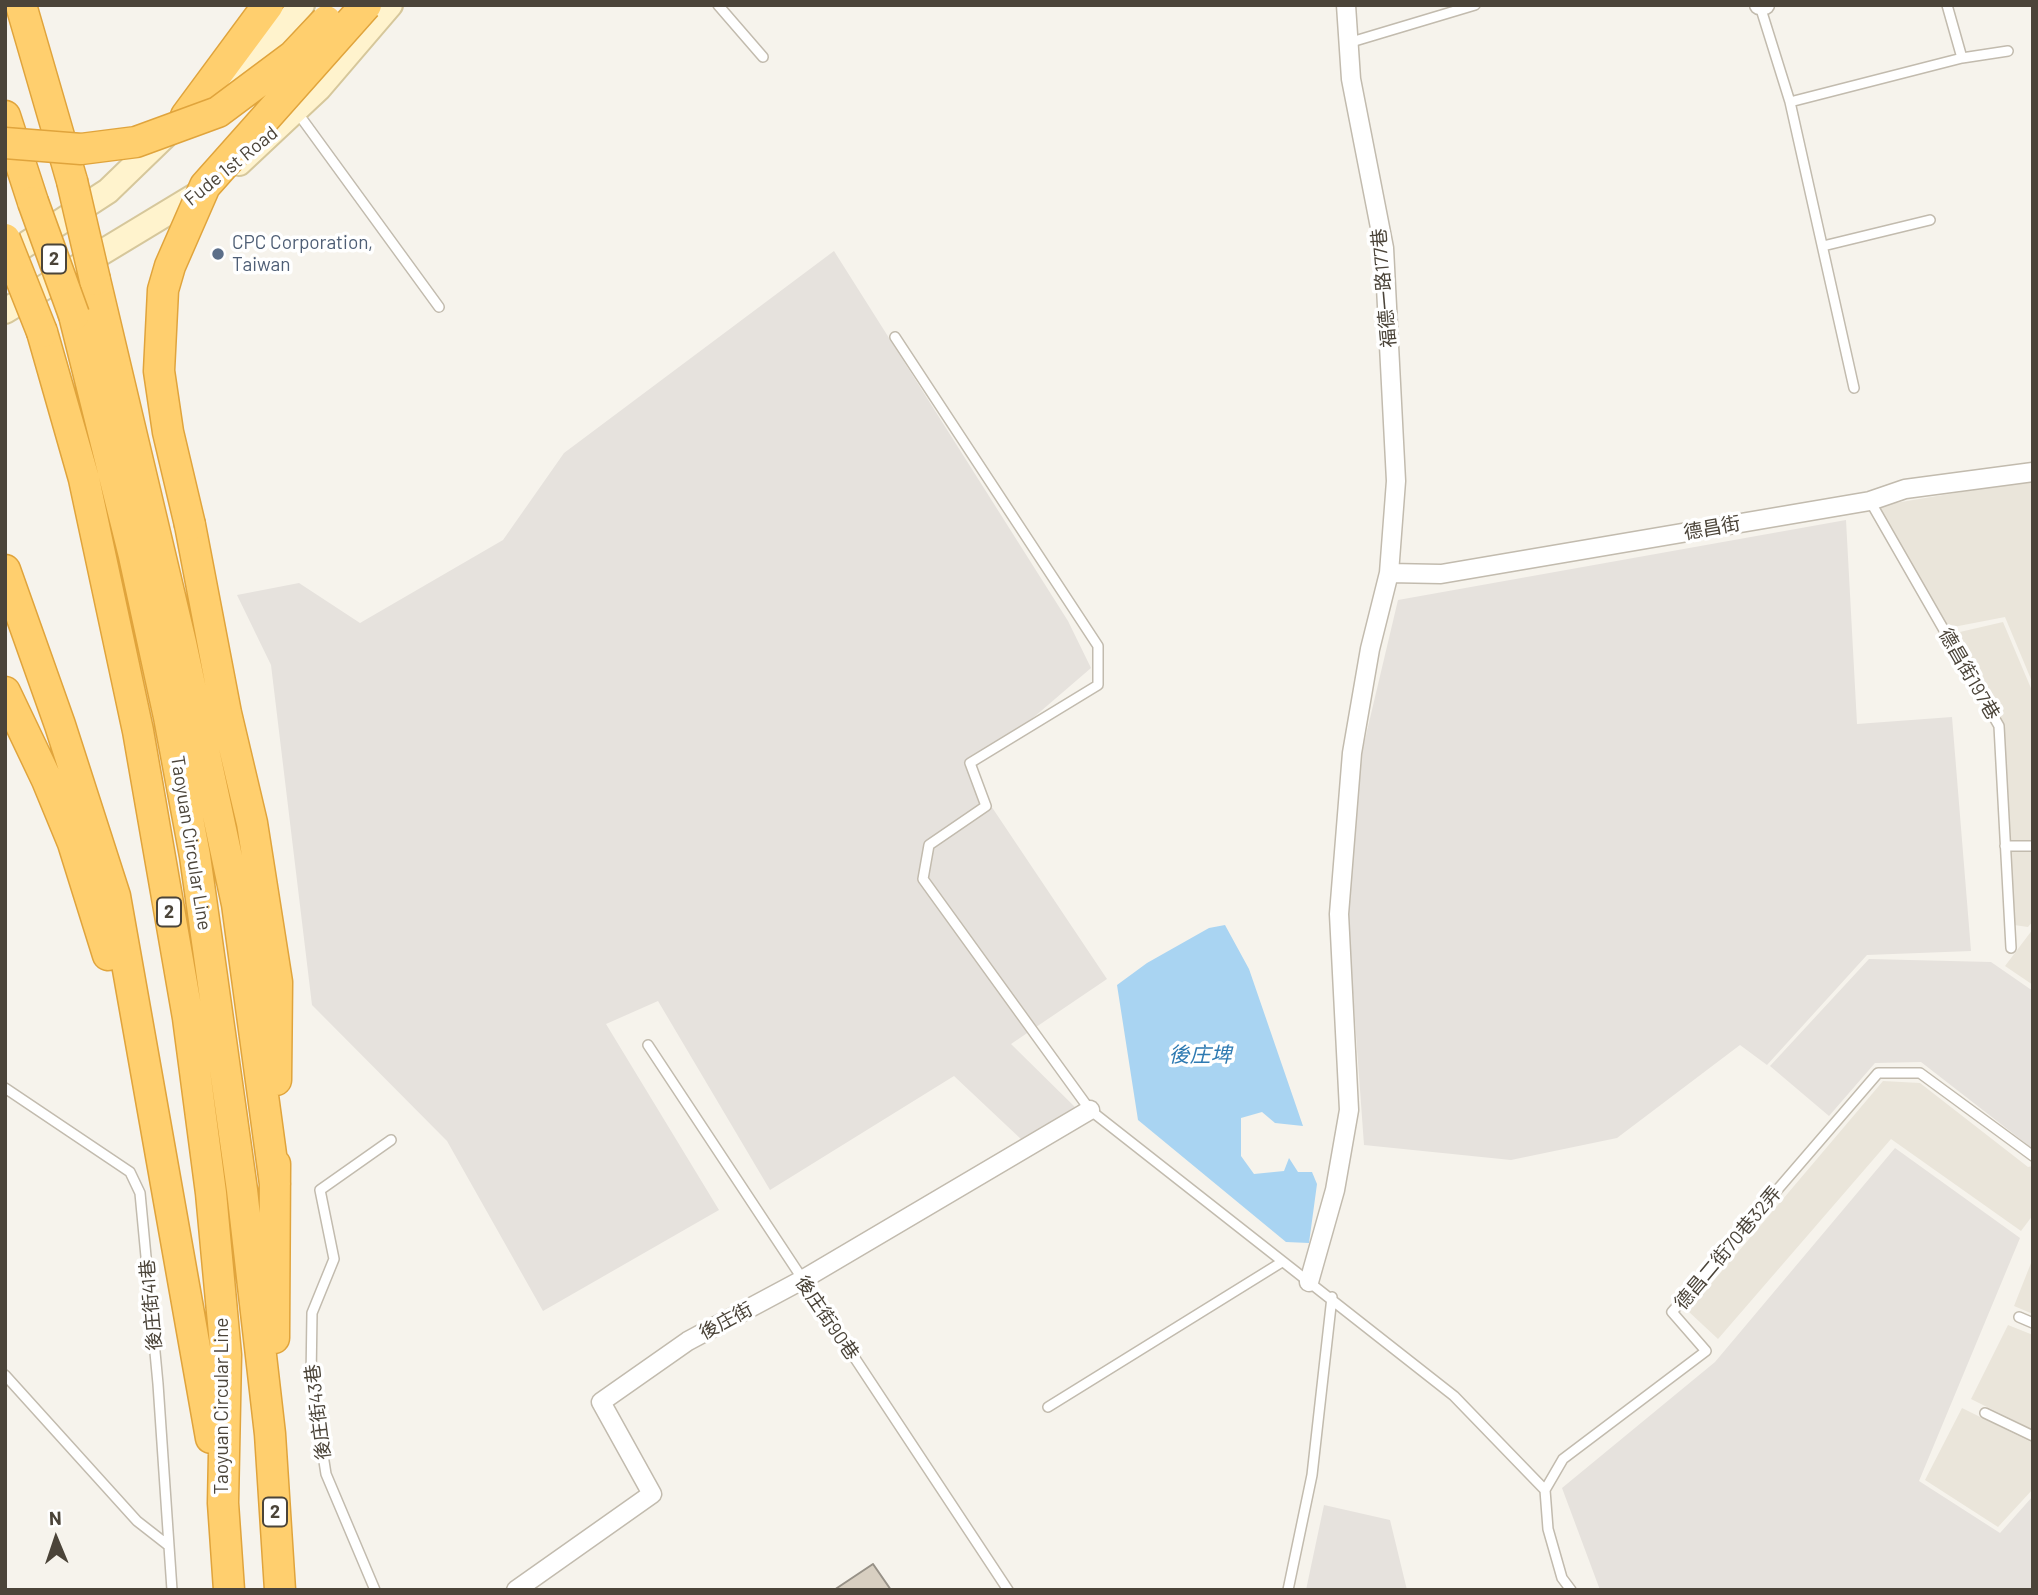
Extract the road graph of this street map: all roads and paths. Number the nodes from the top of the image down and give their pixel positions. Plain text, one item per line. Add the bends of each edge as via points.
1 (21, 5) edge
2 (268, 5) edge
3 (302, 5) edge
4 (340, 5) edge
5 (366, 5) edge
6 (390, 5) edge
7 (718, 5) edge
8 (1346, 5) edge
9 (1475, 5) edge
10 (1947, 5) edge
11 (1761, 6) edge
12 (1348, 43) junction
13 (2008, 51) dead end
14 (763, 57) dead end
15 (1962, 58) junction
16 (1790, 102) junction
17 (296, 110) junction
18 (5, 116) edge
19 (186, 116) junction
20 (5, 143) edge
21 (1930, 220) dead end
22 (5, 239) edge
23 (1822, 246) junction
24 (5, 258) edge
25 (439, 307) dead end
26 (5, 311) edge
27 (895, 337) dead end
28 (1854, 388) dead end
29 (2033, 472) edge
30 (1870, 501) junction
31 (5, 569) edge
32 (1389, 573) junction
33 (5, 692) edge
34 (2005, 846) junction
35 (2033, 846) edge
36 (2011, 948) dead end
37 (648, 1045) dead end
38 (5, 1088) edge
39 (152, 1106) junction
40 (1090, 1110) junction
41 (391, 1140) dead end
42 (2033, 1156) edge
43 (275, 1184) junction
44 (1282, 1262) junction
45 (802, 1280) junction
46 (1308, 1282) junction
47 (1332, 1297) junction
48 (2020, 1317) dead end
49 (2033, 1323) edge
50 (5, 1375) edge
51 (1048, 1407) dead end
52 (1985, 1413) dead end
53 (270, 1434) junction
54 (2033, 1436) edge
55 (1545, 1490) junction
56 (223, 1503) junction
57 (169, 1546) junction
58 (172, 1590) edge
59 (229, 1590) edge
60 (280, 1590) edge
61 (374, 1590) edge
62 (516, 1590) edge
63 (1008, 1590) edge
64 (1288, 1590) edge
65 (1571, 1590) edge

1 - 43 highway, bridge via 72,181 184,655 237,904
2 - 19 highway
3 - 19 main road via 255,58
4 - 20 highway, bridge via 293,56 218,112 136,142 81,149
5 - 43 highway, bridge via 205,186 170,266 160,317 159,371 168,432 252,823 277,982
6 - 17 main road, Fude 1st Road
7 - 14 lane
8 - 12 street, 福德一路177巷
9 - 12 lane
10 - 15 lane
11 - 16 lane
12 - 32 street, 福德一路177巷 via 1384,248 1396,481
13 - 15 lane
15 - 16 lane
16 - 23 lane
17 - 25 lane
17 - 26 main road, Fude 1st Road via 199,196
18 - 53 highway, Taoyuan Circular Line / 2, bridge via 74,315 169,717 195,856 242,1190
19 - 24 main road via 108,191
21 - 23 lane
22 - 56 highway, Taoyuan Circular Line / 2, bridge via 42,331 84,479 138,731 188,1018 226,1355
23 - 28 lane
27 - 40 lane via 1098,646 1098,685 970,763 986,806 929,845 923,879
29 - 30 street, 德昌街 via 1905,489
30 - 32 street, 德昌街 via 1441,575
30 - 34 lane, 德昌街197巷 via 1998,726
31 - 39 highway via 115,896
32 - 46 street, 福德一路177巷 via 1352,753 1339,914 1349,1110 1335,1190
33 - 39 highway via 73,843
34 - 35 lane
34 - 36 lane, 德昌街197巷
37 - 45 lane, 後庄街90巷
38 - 57 lane, 後庄街41巷 via 130,1172 140,1193
39 - 56 highway
40 - 44 lane
40 - 45 street, 後庄街
41 - 61 lane, 後庄街43巷 via 320,1190 334,1259 312,1313 311,1379 326,1474
42 - 55 lane, 德昌二街70巷32弄 via 1920,1073 1878,1073 1672,1312 1706,1351 1563,1459
43 - 53 highway via 277,1271
44 - 46 lane
44 - 51 lane
45 - 62 street, 後庄街 via 688,1341 601,1402 652,1494
45 - 63 lane, 後庄街90巷
46 - 47 lane
47 - 55 lane via 1454,1396
47 - 64 lane via 1312,1475
48 - 49 lane
50 - 57 lane via 137,1521
52 - 54 lane
53 - 60 highway, Taoyuan Circular Line / 2
55 - 65 lane via 1548,1529 1562,1578
56 - 59 highway, Taoyuan Circular Line / 2
57 - 58 lane, 後庄街41巷

